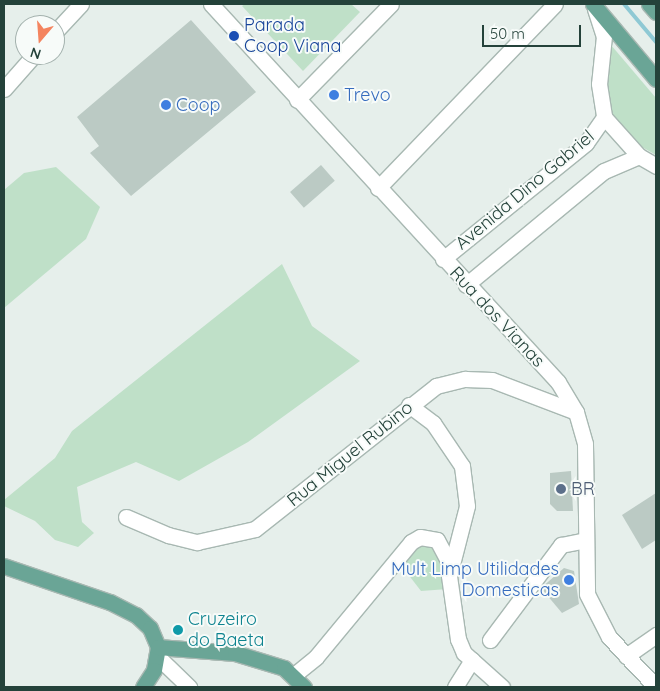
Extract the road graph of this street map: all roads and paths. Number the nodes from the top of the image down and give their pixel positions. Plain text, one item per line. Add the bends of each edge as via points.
1 (81, 4) edge
2 (391, 4) edge
3 (555, 4) edge
4 (592, 4) edge
5 (649, 4) edge
6 (218, 6) edge
7 (656, 12) edge
8 (65, 21) edge
9 (25, 65) edge
10 (656, 80) edge
11 (4, 89) edge
12 (297, 100) junction
13 (604, 116) junction
14 (639, 156) junction
15 (656, 166) edge
16 (378, 188) junction
17 (443, 260) junction
18 (466, 285) junction
19 (409, 405) junction
20 (576, 412) junction
21 (126, 517) dead end
22 (586, 540) junction
23 (451, 566) junction
24 (7, 570) edge
25 (656, 635) edge
26 (490, 640) dead end
27 (159, 652) junction
28 (626, 656) junction
29 (472, 660) junction
30 (294, 675) junction
31 (143, 687) edge
32 (189, 687) edge
33 (304, 687) edge
34 (455, 687) edge
35 (502, 687) edge
36 (656, 687) edge

1 - 8 street
2 - 12 street
3 - 16 street
4 - 10 main road
4 - 13 street via 604,36 599,84
5 - 7 main road
6 - 12 street, Rua dos Vianas
9 - 11 street
12 - 16 street, Rua dos Vianas
13 - 14 street
13 - 17 street, Avenida Dino Gabriel via 586,143
14 - 15 street
14 - 18 street, Avenida Dino Gabriel via 604,171
16 - 17 street, Rua dos Vianas
17 - 18 street, Rua dos Vianas
18 - 20 street, Rua dos Vianas via 558,382
19 - 20 street, Rua Miguel Rubino via 436,386 465,379 492,380
19 - 21 street, Rua Miguel Rubino via 254,529 197,542 168,535
19 - 23 street via 433,423 451,445 467,488 467,506
20 - 22 street, Rua dos Vianas via 585,444 588,485
22 - 26 street via 561,545
22 - 28 street, Rua dos Vianas via 587,594 609,637
23 - 29 street via 458,639
23 - 30 street via 437,540 420,537 411,542 322,649
24 - 27 main road via 110,602 136,615 150,628
25 - 28 street
27 - 30 main road via 236,653 271,662
27 - 31 main road
27 - 32 street
28 - 36 street, Rua dos Vianas
29 - 34 street
29 - 35 street
30 - 33 main road

